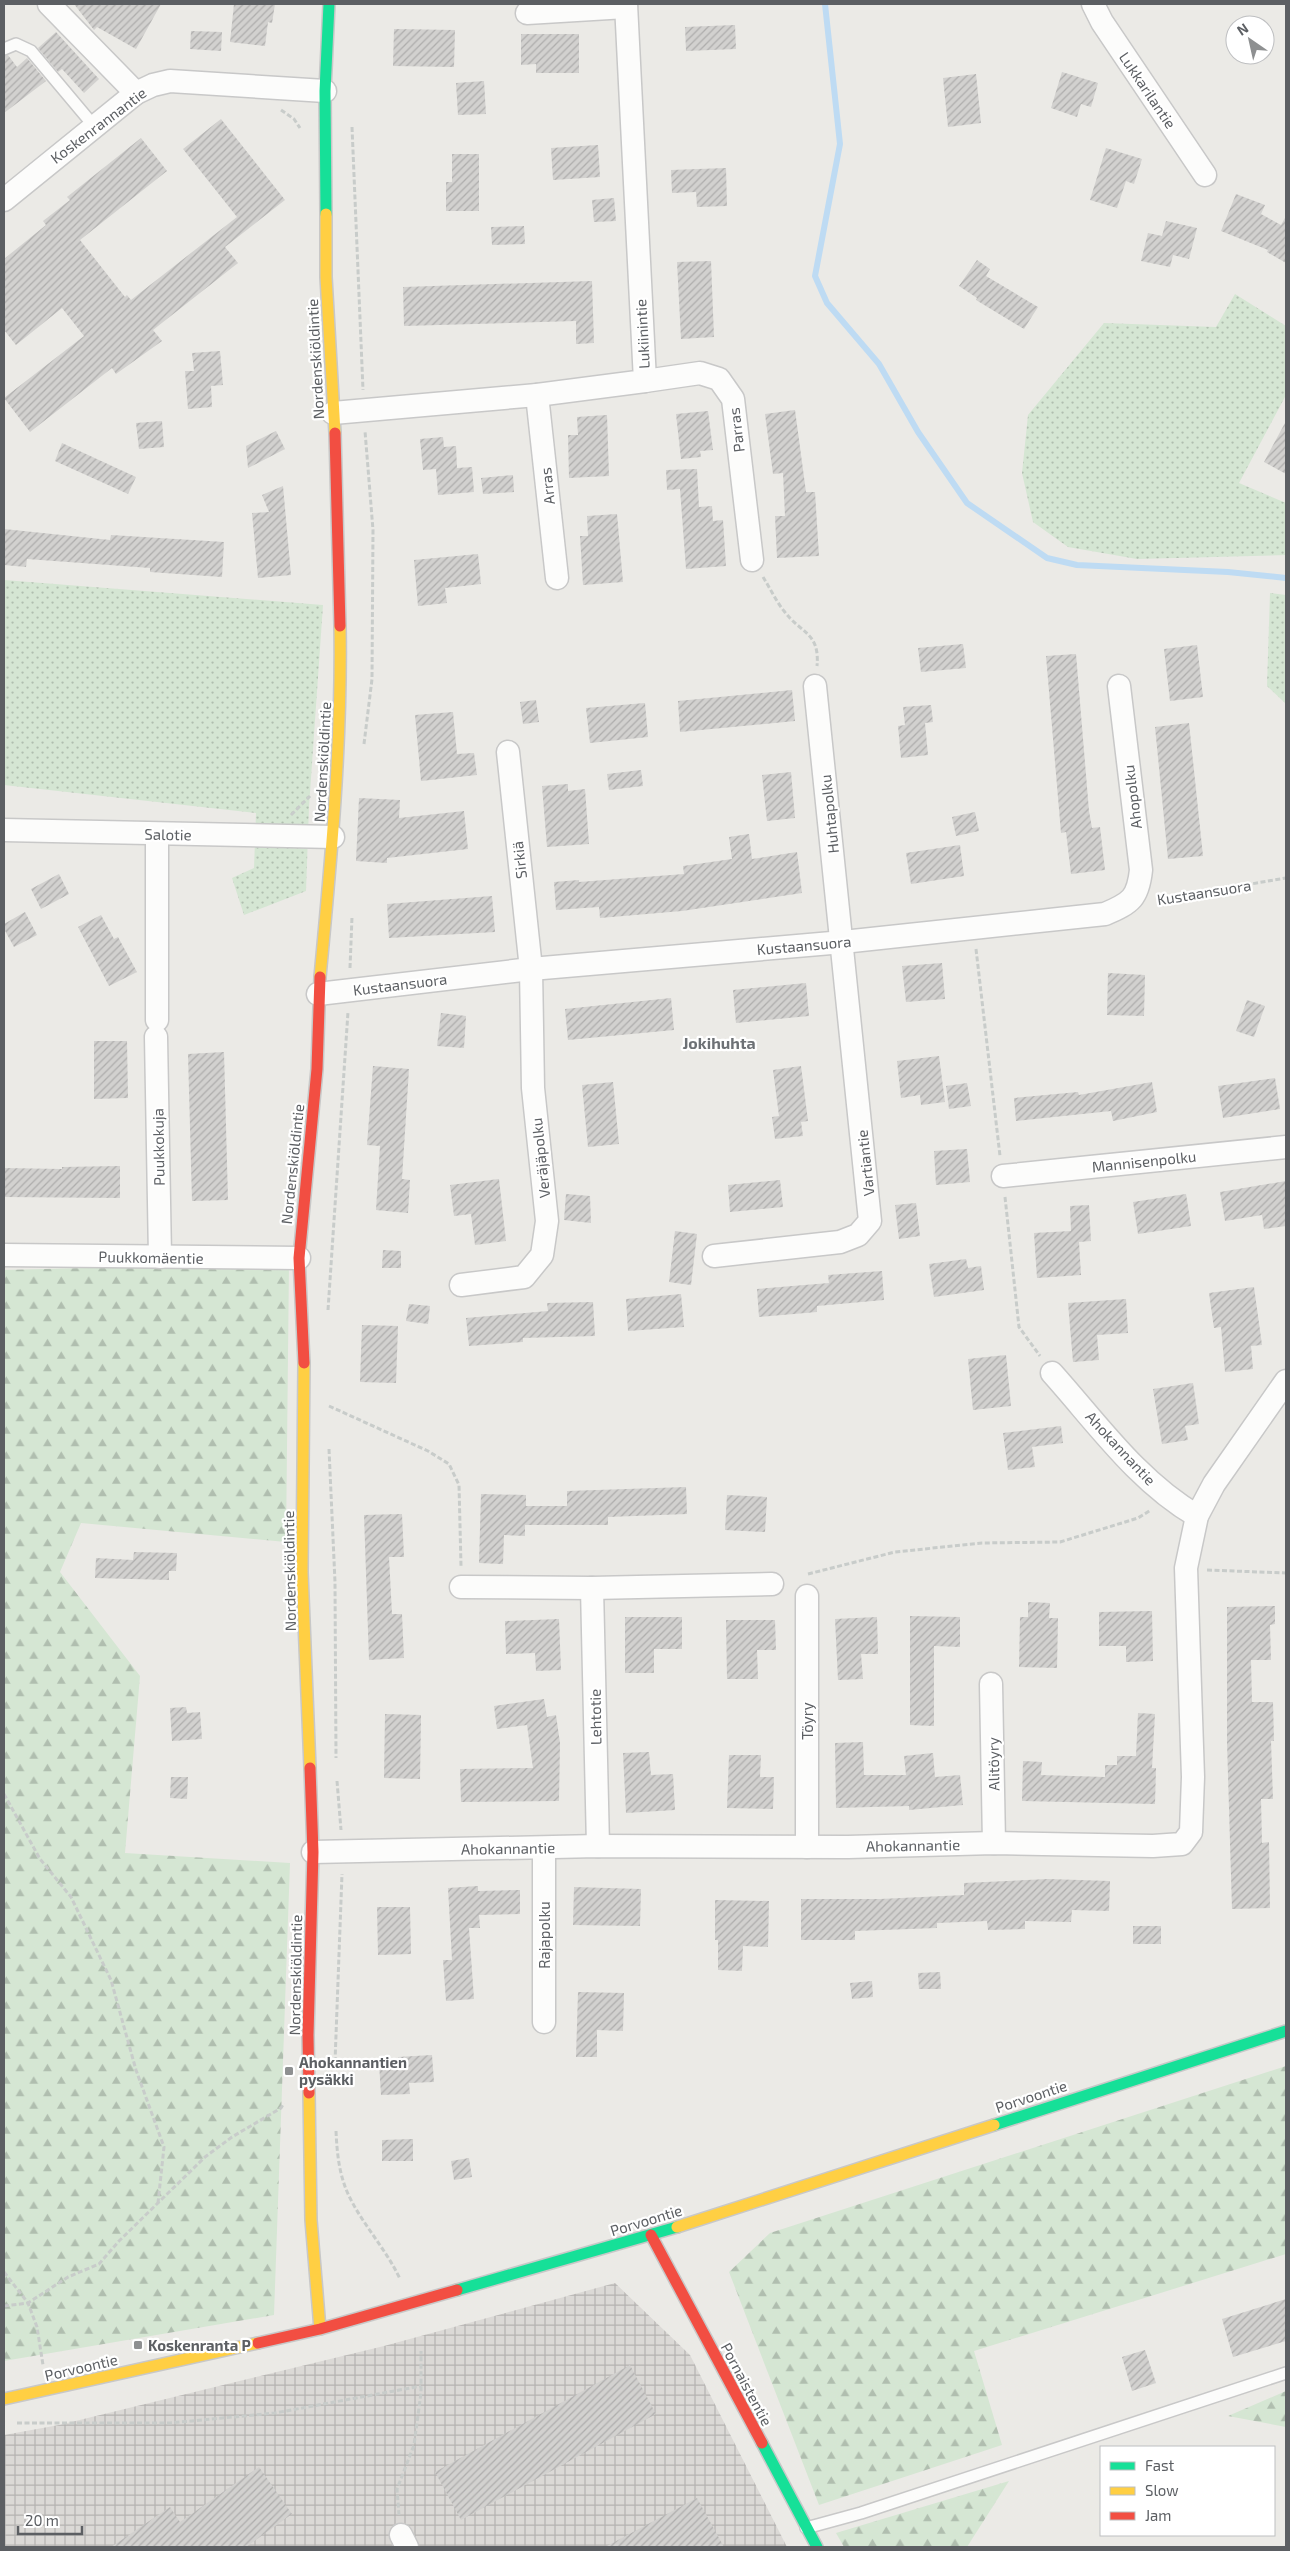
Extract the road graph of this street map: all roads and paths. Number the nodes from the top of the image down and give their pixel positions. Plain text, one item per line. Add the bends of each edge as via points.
1 (49, 4) edge
2 (329, 4) edge
3 (1092, 4) edge
4 (626, 5) edge
5 (527, 12) dead end
6 (4, 49) edge
7 (325, 92) junction
8 (136, 93) junction
9 (352, 122) dead end
10 (94, 126) junction
11 (1205, 174) dead end
12 (4, 200) edge
13 (644, 381) junction
14 (537, 395) junction
15 (364, 411) junction
16 (333, 413) junction
17 (752, 560) joint
18 (557, 578) dead end
19 (815, 686) joint
20 (1119, 686) dead end
21 (363, 746) dead end
22 (508, 752) dead end
23 (4, 830) edge
24 (157, 834) junction
25 (333, 837) junction
26 (1286, 878) edge
27 (1126, 905) junction
28 (352, 911) dead end
29 (842, 942) junction
30 (530, 969) junction
31 (350, 990) junction
32 (318, 994) junction
33 (1286, 1147) edge
34 (1002, 1176) dead end
35 (4, 1255) edge
36 (714, 1256) dead end
37 (160, 1257) junction
38 (299, 1258) junction
39 (461, 1285) dead end
40 (328, 1312) dead end
41 (1052, 1372) dead end
42 (1286, 1381) edge
43 (329, 1396) dead end
44 (329, 1406) junction
45 (329, 1416) dead end
46 (329, 1445) dead end
47 (1171, 1499) junction
48 (1196, 1516) junction
49 (1186, 1568) junction
50 (1286, 1573) edge
51 (772, 1584) dead end
52 (806, 1585) joint
53 (461, 1587) joint
54 (592, 1588) junction
55 (992, 1684) dead end
56 (336, 1764) dead end
57 (336, 1774) dead end
58 (4, 1794) edge
59 (994, 1843) junction
60 (598, 1846) junction
61 (807, 1846) junction
62 (544, 1848) junction
63 (343, 1851) junction
64 (312, 1852) junction
65 (544, 2022) dead end
66 (1286, 2031) edge
67 (335, 2066) dead end
68 (309, 2094) junction
69 (336, 2124) dead end
70 (158, 2202) junction
71 (651, 2235) junction
72 (4, 2272) edge
73 (400, 2279) dead end
74 (28, 2302) junction
75 (4, 2306) edge
76 (320, 2329) junction
77 (421, 2350) dead end
78 (1286, 2373) edge
79 (421, 2386) junction
80 (47, 2391) junction
81 (4, 2398) edge
82 (13, 2423) dead end
83 (806, 2528) junction
84 (404, 2541) edge
85 (817, 2547) edge

1 - 8 street
2 - 7 main road, Nordenskiöldintie
3 - 11 street, Lukkarilantie
4 - 5 street
4 - 13 street, Lukiinintie
6 - 10 lane via 16,44 31,51
7 - 8 street, Koskenrannantie via 170,82
7 - 16 main road, Nordenskiöldintie via 326,277
8 - 10 street, Koskenrannantie
9 - 15 path
10 - 12 street, Koskenrannantie
13 - 14 street, Lukiinintie
13 - 17 street, Parras via 700,373 718,379 733,399
14 - 15 street, Lukiinintie
14 - 18 street, Arras
15 - 16 street, Lukiinintie
15 - 21 path via 373,540 372,679
16 - 25 main road, Nordenskiöldintie via 342,672
17 - 19 path via 785,612 814,640 818,652
19 - 29 street, Huhtapolku
20 - 27 street, Ahopolku via 1141,870 1138,890
22 - 30 street, Sirkiä
23 - 24 street, Salotie
24 - 25 street, Salotie
24 - 37 street, Puukkokuja
25 - 32 main road, Nordenskiöldintie
26 - 27 path, Kustaansuora
27 - 29 street, Kustaansuora via 1106,914
28 - 31 path
29 - 30 street, Kustaansuora
29 - 36 street, Vartiantie via 870,1221 858,1235 840,1242
30 - 31 street, Kustaansuora
30 - 39 street, Veräjäpolku via 533,1088 547,1221 542,1255 524,1277
31 - 32 street, Kustaansuora
31 - 40 path
32 - 38 main road, Nordenskiöldintie via 317,1069
33 - 34 street, Mannisenpolku
35 - 37 street, Puukkomäentie
37 - 38 street, Puukkomäentie
38 - 64 main road, Nordenskiöldintie via 304,1346 302,1572
41 - 47 street, Ahokannantie via 1150,1483
42 - 48 street, Ahokannantie via 1214,1484
43 - 44 path
44 - 45 path
44 - 53 path via 428,1451 449,1464 459,1485
46 - 56 path via 335,1582
47 - 48 street, Ahokannantie
47 - 52 path via 1138,1518 1060,1542 982,1543 895,1552
48 - 49 street, Ahokannantie
49 - 50 path
49 - 59 street, Ahokannantie via 1193,1776 1191,1832 1182,1844 1153,1846
51 - 54 street
52 - 61 street, Töyry
53 - 54 street
54 - 60 street, Lehtotie
55 - 59 street, Alitöyry
57 - 63 path
58 - 70 path via 40,1859 71,1897 111,1980 136,2070 164,2147
59 - 61 street, Ahokannantie
60 - 61 street, Ahokannantie
60 - 62 street, Ahokannantie
62 - 63 street, Ahokannantie
62 - 65 street, Rajapolku
63 - 64 street, Ahokannantie
63 - 67 path
64 - 68 main road, Nordenskiöldintie
66 - 71 main road, Porvoontie
68 - 70 path via 290,2095 281,2108 232,2137 206,2157
68 - 76 main road, Nordenskiöldintie via 311,2220
69 - 73 path via 338,2162 348,2194
70 - 74 path via 99,2264 68,2277
71 - 76 main road, Porvoontie
71 - 83 main road, Pornaistentie
72 - 74 path
74 - 75 path
74 - 80 path via 37,2327
76 - 80 main road, Porvoontie
77 - 79 path
78 - 83 lane via 861,2513
79 - 82 path via 275,2413 170,2423
79 - 84 path via 414,2445 397,2489
80 - 81 main road, Porvoontie
83 - 85 main road, Pornaistentie

